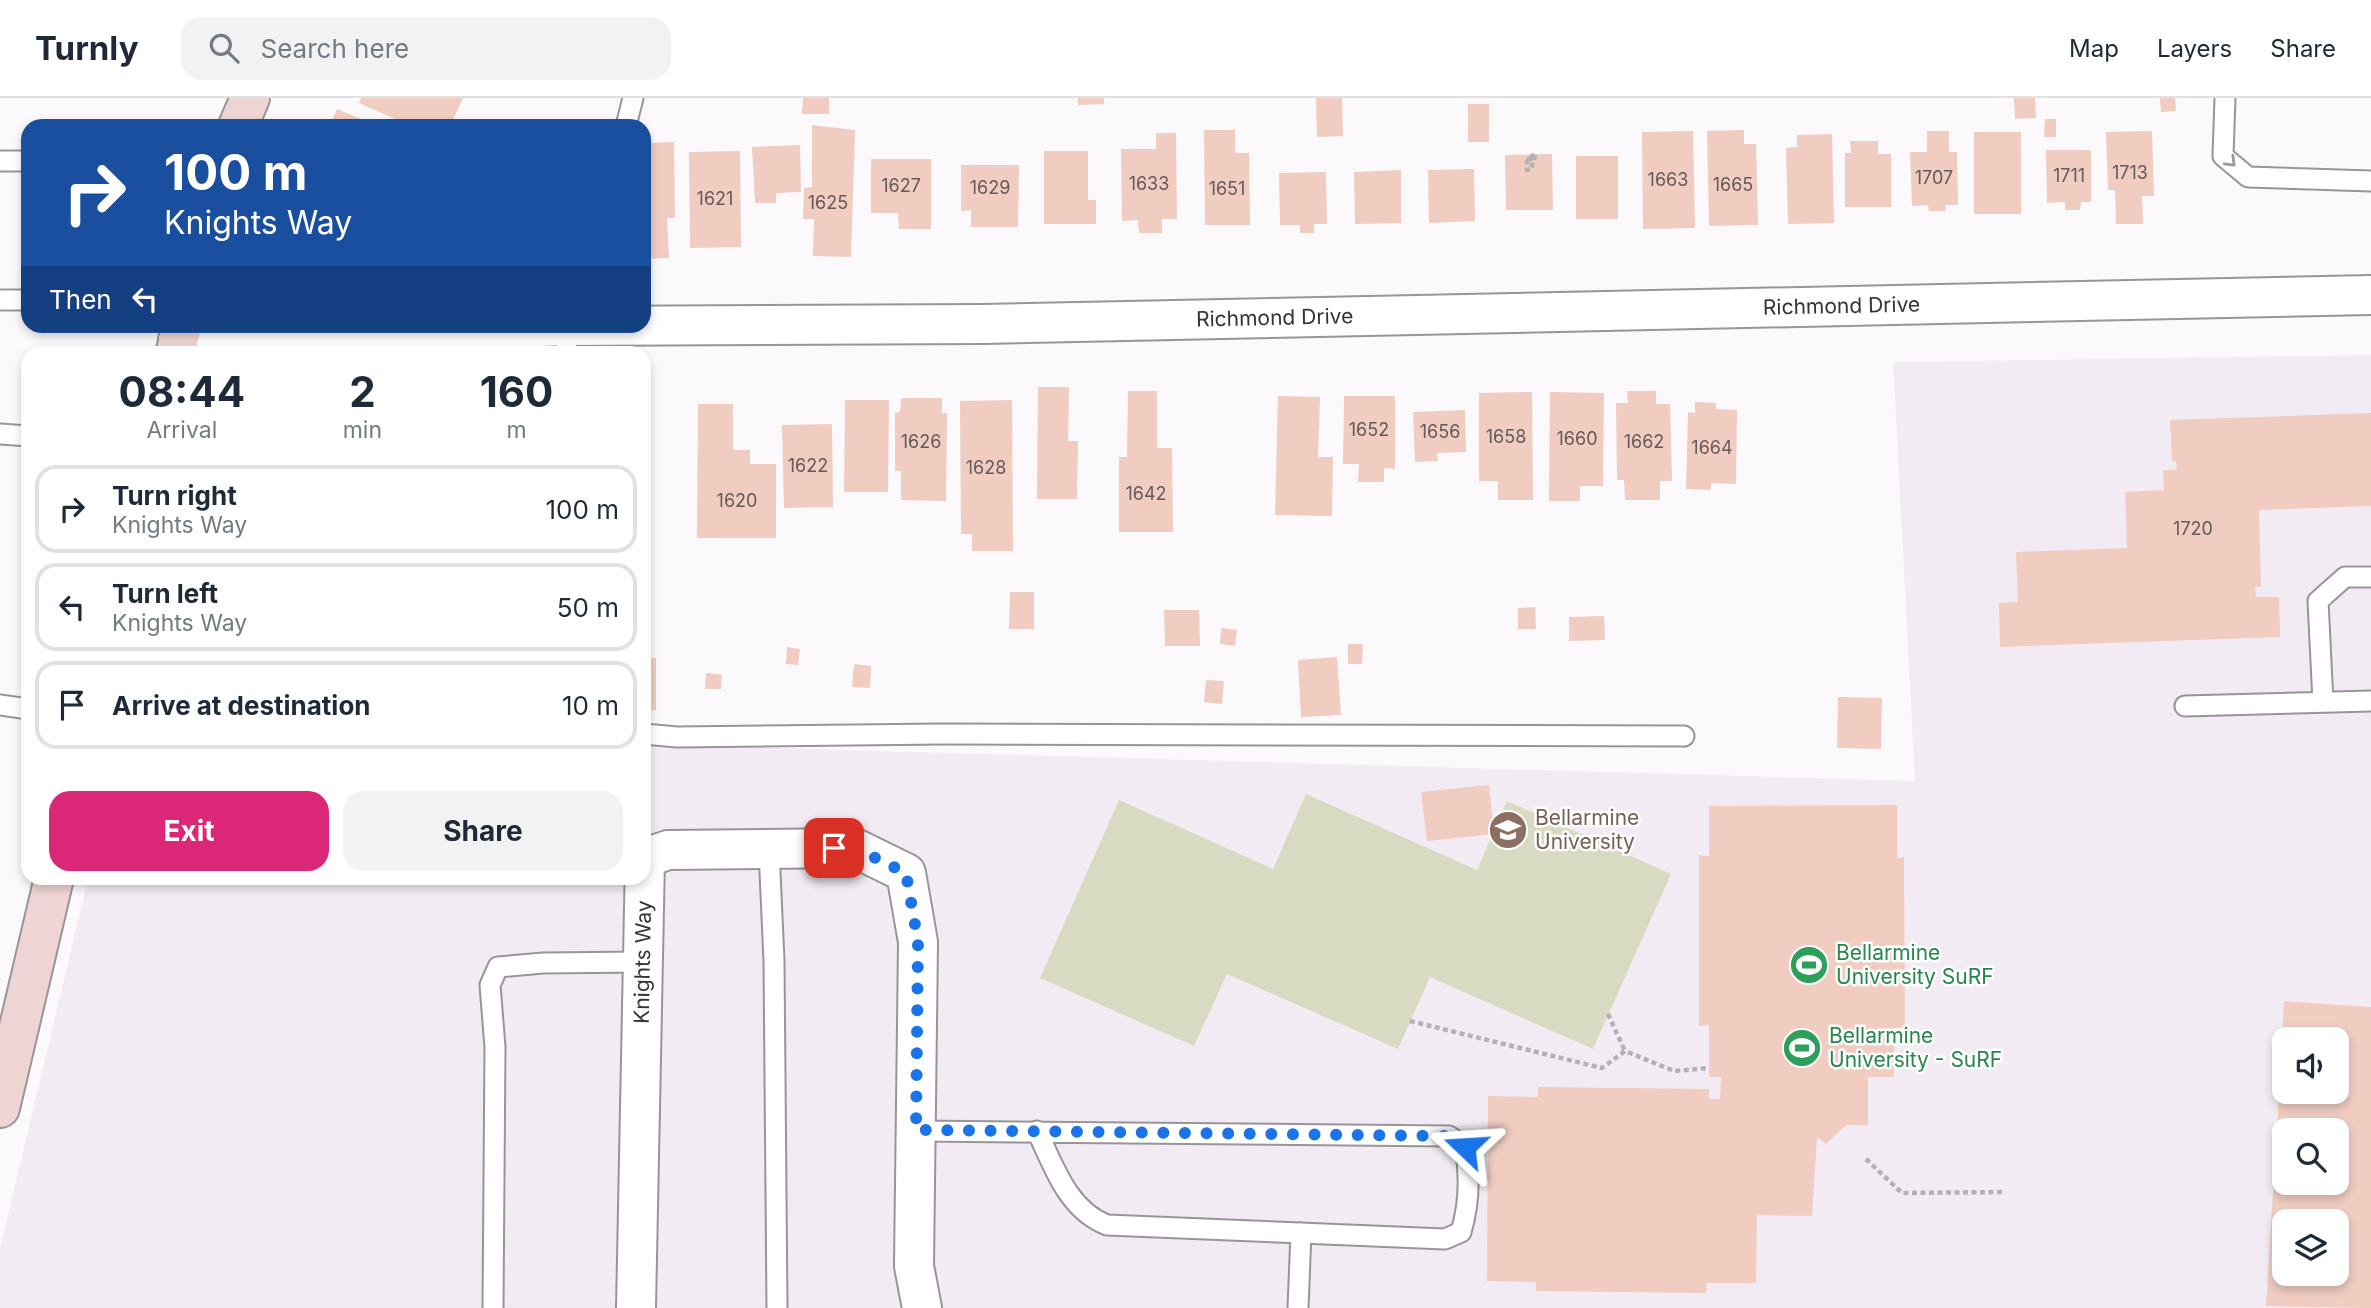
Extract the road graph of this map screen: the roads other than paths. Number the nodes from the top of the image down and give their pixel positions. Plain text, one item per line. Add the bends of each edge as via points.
1 (250, 98) edge
2 (633, 98) edge
3 (2225, 98) edge
4 (242, 119) edge
5 (628, 119) edge
6 (21, 160) edge
7 (0, 161) edge
8 (2371, 181) edge
9 (2371, 295) edge
10 (0, 300) edge
11 (21, 300) edge
12 (651, 326) edge
13 (372, 333) edge
14 (178, 340) edge
15 (0, 434) edge
16 (21, 436) edge
17 (2371, 577) edge
18 (2323, 702) junction
19 (2371, 702) edge
20 (0, 705) edge
21 (2185, 706) dead end
22 (21, 708) edge
23 (651, 735) edge
24 (1684, 736) dead end
25 (769, 850) junction
26 (651, 856) edge
27 (52, 885) edge
28 (644, 885) edge
29 (642, 962) junction
30 (0, 1108) edge
31 (916, 1130) junction
32 (1037, 1131) junction
33 (1301, 1233) junction
34 (493, 1308) edge
35 (636, 1308) edge
36 (777, 1308) edge
37 (922, 1308) edge
38 (1298, 1308) edge

1 - 4 main road
2 - 5 lane
3 -> 8 lane via 2223,156 2248,177
6 - 7 lane
9 - 12 street, Richmond Drive via 983,324
10 - 11 lane
13 - 14 street, Richmond Drive
15 - 16 lane
17 - 18 lane via 2345,577 2318,601
18 - 19 lane
18 - 21 lane
20 - 22 lane
23 - 24 lane
25 - 26 street, Knights Way via 668,850
25 - 31 street, Knights Way via 855,848 906,873 918,942
25 - 36 lane
27 - 30 main road
28 - 29 street, Knights Way
29 - 34 lane via 498,967 490,985 495,1047
29 - 35 street, Knights Way
31 - 32 lane
31 - 37 street, Knights Way via 915,1266
32 - 33 lane via 1070,1198 1094,1220 1107,1225
32 - 33 lane via 1449,1136 1465,1147 1466,1216 1461,1232 1444,1239
33 - 38 lane

